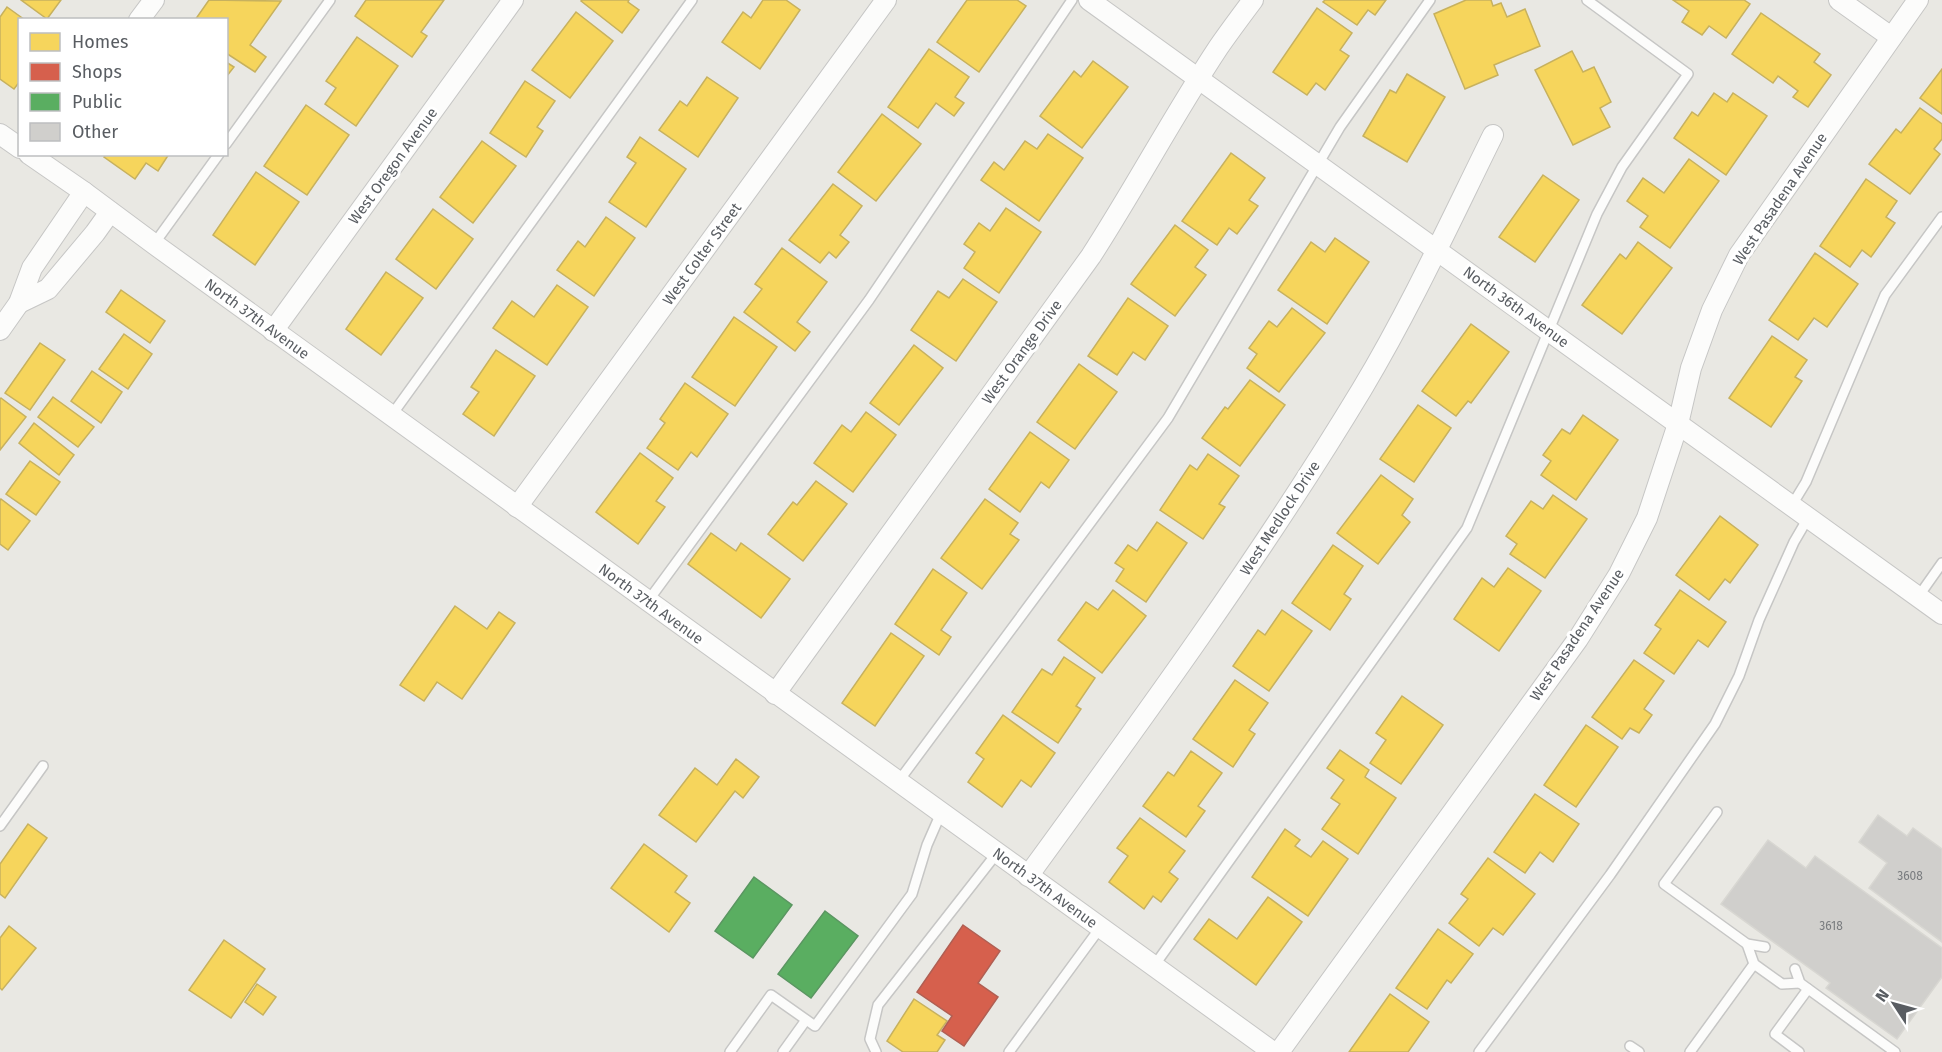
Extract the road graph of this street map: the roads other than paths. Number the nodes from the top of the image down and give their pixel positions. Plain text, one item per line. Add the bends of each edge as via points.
1 (153, 0) edge
2 (330, 0) edge
3 (513, 0) edge
4 (692, 0) edge
5 (886, 0) edge
6 (1072, 0) edge
7 (1089, 0) edge
8 (1253, 0) edge
9 (1430, 0) edge
10 (1587, 0) edge
11 (1839, 0) edge
12 (1918, 0) edge
13 (141, 18) edge
14 (1891, 37) junction
15 (1198, 79) junction
16 (0, 134) edge
17 (1493, 135) dead end
18 (228, 141) edge
19 (18, 147) edge
20 (36, 156) edge
21 (218, 156) edge
22 (1318, 165) junction
23 (84, 192) junction
24 (110, 212) junction
25 (1942, 217) edge
26 (154, 244) junction
27 (1437, 250) junction
28 (19, 303) junction
29 (0, 330) edge
30 (273, 331) junction
31 (1549, 331) junction
32 (392, 416) junction
33 (1678, 424) junction
34 (1792, 505) junction
35 (517, 507) junction
36 (1808, 518) junction
37 (1942, 563) edge
38 (1918, 597) junction
39 (647, 601) junction
40 (1942, 614) edge
41 (775, 693) junction
42 (43, 766) dead end
43 (898, 782) junction
44 (1716, 812) dead end
45 (941, 813) junction
46 (0, 826) edge
47 (997, 853) junction
48 (1028, 876) junction
49 (1100, 928) junction
50 (1747, 944) junction
51 (1765, 947) dead end
52 (1754, 964) junction
53 (1154, 966) junction
54 (1795, 969) dead end
55 (1804, 986) junction
56 (806, 1020) junction
57 (1630, 1046) dead end
58 (730, 1052) edge
59 (783, 1052) edge
60 (876, 1052) edge
61 (1008, 1052) edge
62 (1273, 1052) edge
63 (1279, 1052) edge
64 (1479, 1052) edge
65 (1639, 1052) edge
66 (1690, 1052) edge
67 (1799, 1052) edge
68 (1894, 1052) edge

1 - 13 street
2 - 18 lane
3 - 30 street, West Oregon Avenue
4 - 32 lane
5 - 35 street, West Colter Street
6 - 39 lane via 869,300
7 - 15 street, North 36th Avenue
8 - 15 street, West Orange Drive
9 - 22 lane via 1340,127
10 - 31 lane via 1688,74 1622,167 1597,214
11 - 14 street
12 - 14 street, West Pasadena Avenue
14 - 33 street, West Pasadena Avenue via 1739,255 1701,339
15 - 22 street, North 36th Avenue
15 - 41 street, West Orange Drive via 1091,256
16 - 19 street
17 - 27 street, West Medlock Drive
20 - 23 street, North 37th Avenue
21 - 26 lane
22 - 27 street, North 36th Avenue
22 - 43 lane via 1168,418
23 - 24 street, North 37th Avenue
23 - 28 street via 32,268
24 - 26 street, North 37th Avenue
24 - 28 street via 48,289
25 - 34 lane via 1885,295 1806,482
26 - 30 street, North 37th Avenue
27 - 31 street, North 36th Avenue
27 - 48 street, West Medlock Drive via 1369,377 1305,482 1231,593
28 - 29 street
30 - 32 street, North 37th Avenue
31 - 33 street, North 36th Avenue
31 - 53 lane via 1467,528
32 - 35 street, North 37th Avenue
33 - 34 street, North 36th Avenue
33 - 63 street, West Pasadena Avenue via 1647,518 1619,574 1578,639
34 - 36 street, North 36th Avenue
35 - 39 street, North 37th Avenue
36 - 38 street, North 36th Avenue
36 - 64 lane via 1715,724
37 - 38 lane
38 - 40 street, North 36th Avenue
39 - 41 street, North 37th Avenue
41 - 43 street, North 37th Avenue
42 - 46 lane
43 - 45 street, North 37th Avenue
44 - 50 lane via 1664,884
45 - 47 street, North 37th Avenue
45 - 56 lane via 912,894 815,1026
47 - 48 street, North 37th Avenue
47 - 60 lane via 878,1005 870,1039
48 - 49 street, North 37th Avenue
49 - 53 street, North 37th Avenue
49 - 61 lane
50 - 51 lane
50 - 52 lane
52 - 55 lane via 1782,984
52 - 66 lane
53 - 62 street, North 37th Avenue
54 - 55 lane
55 - 67 lane via 1775,1034
55 - 68 lane
56 - 58 lane via 771,995
56 - 59 lane
57 - 65 lane

